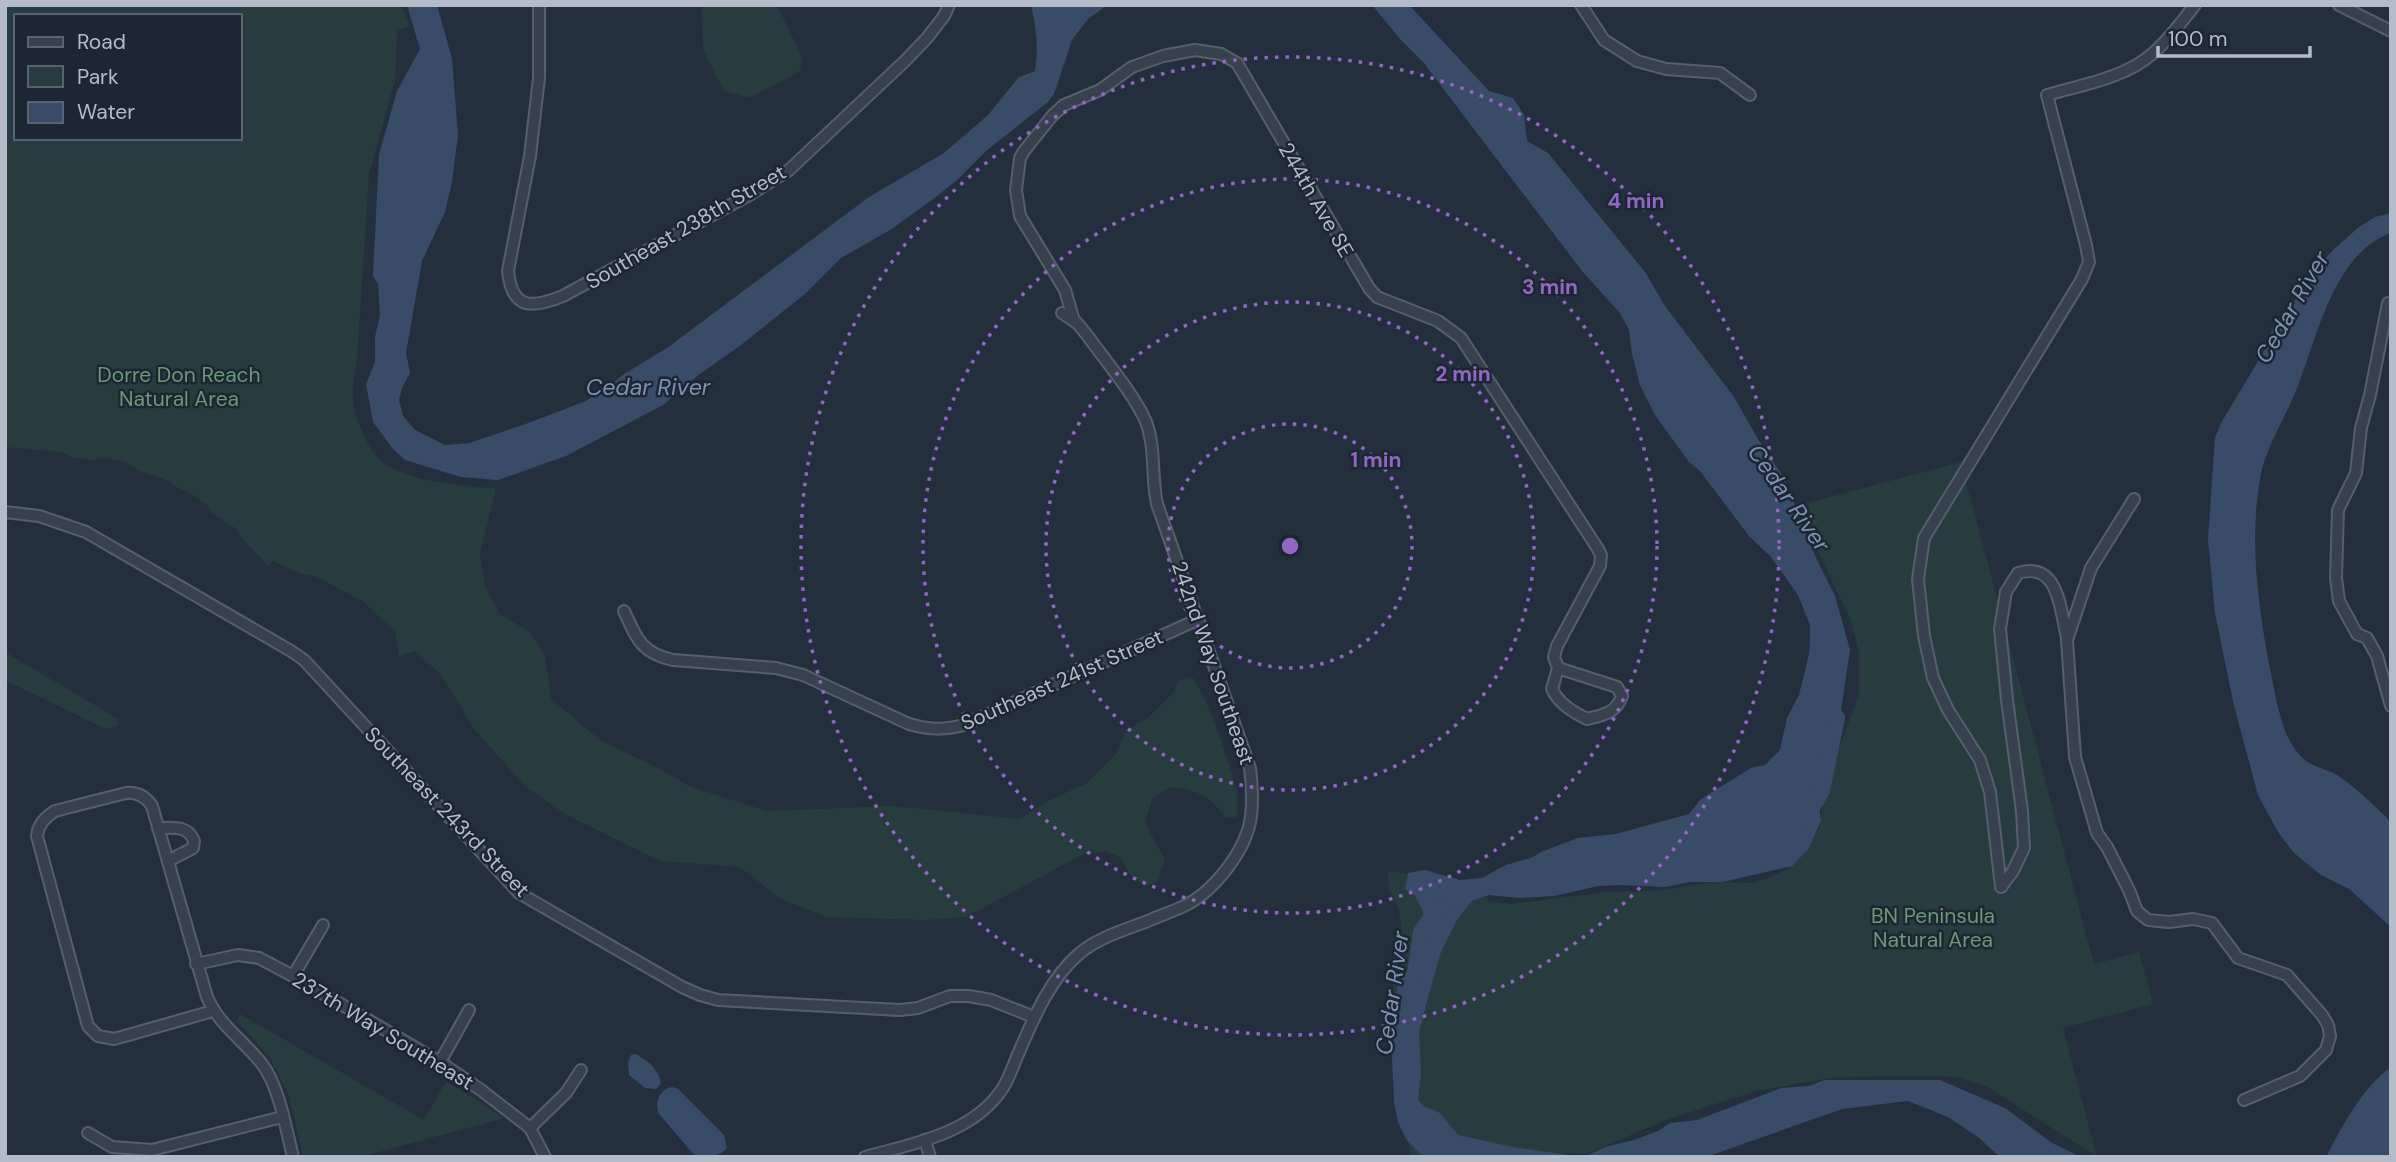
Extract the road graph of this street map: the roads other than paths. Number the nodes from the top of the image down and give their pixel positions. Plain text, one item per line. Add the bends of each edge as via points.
1 (539, 5) edge
2 (949, 5) edge
3 (1581, 5) edge
4 (2195, 5) edge
5 (2340, 5) edge
6 (2391, 31) edge
7 (1750, 95) dead end
8 (2388, 303) dead end
9 (1062, 313) dead end
10 (1074, 321) junction
11 (2134, 499) dead end
12 (5, 512) edge
13 (624, 611) dead end
14 (1199, 619) junction
15 (2067, 640) junction
16 (1558, 668) junction
17 (2391, 706) edge
18 (158, 828) junction
19 (168, 861) junction
20 (323, 925) dead end
21 (196, 964) junction
22 (293, 976) junction
23 (469, 1010) dead end
24 (213, 1011) junction
25 (1034, 1017) junction
26 (440, 1062) junction
27 (582, 1070) dead end
28 (2244, 1100) dead end
29 (282, 1117) junction
30 (530, 1128) junction
31 (88, 1133) dead end
32 (925, 1140) junction
33 (293, 1157) edge
34 (545, 1157) edge
35 (864, 1157) edge
36 (930, 1157) edge

1 - 2 street, Southeast 238th Street via 539,78 530,156 508,271 516,296 535,305 563,296 789,170 927,38
3 - 7 street via 1604,40 1637,61 1666,69 1720,73
4 - 15 street via 2153,54 2137,65 2047,95 2089,262 1924,538 1918,579 1933,678 1980,760 1990,792 2001,887 2024,848 2000,629 2006,592 2018,573 2031,569 2047,575 2054,584
5 - 6 street
8 - 17 street via 2356,473 2339,510 2336,578 2339,601 2357,634 2367,638 2377,656
9 - 10 street, 242nd Way Southeast
10 - 14 street, 242nd Way Southeast via 1146,422 1157,504
10 - 16 street, 244th Ave SE via 1065,290 1020,216 1016,190 1020,158 1064,105 1100,90 1132,67 1195,50 1221,54 1237,64 1369,288 1377,297 1438,321 1461,338 1598,549 1600,566 1557,646
11 - 15 street via 2091,568
12 - 25 street, Southeast 243rd Street via 39,516 86,532 304,660 519,893 682,987 718,1000 878,1009 918,1008 950,996 969,996
13 - 14 street, Southeast 241st Street via 638,642 657,657 776,668 803,675 927,729 964,725
14 - 25 street, 242nd Way Southeast via 1250,768 1251,819 1242,844 1203,894 1081,952 1063,970
15 - 28 street via 2075,757 2097,833 2137,911 2148,920 2212,923 2238,958 2287,975 2328,1025 2326,1050 2300,1076
16 - 16 street, 244th Ave SE via 1617,687 1622,696 1618,705 1587,719 1576,713 1557,699 1552,689
18 - 19 street
18 - 19 street via 179,827 194,841 193,848
18 - 24 street via 152,806 144,797 126,793 55,811 41,823 39,844 84,1018 98,1036 114,1039
19 - 21 street
20 - 22 street
21 - 22 street, 237th Way Southeast via 238,955 259,958
21 - 24 street
22 - 26 street, 237th Way Southeast
23 - 26 street
24 - 29 street via 263,1065
25 - 32 street, 242nd Way Southeast via 995,1097 967,1121
26 - 30 street, 237th Way Southeast
27 - 30 street
29 - 31 street via 152,1150 112,1147
29 - 33 street
30 - 34 street, 237th Way Southeast
32 - 35 street, 242nd Way Southeast
32 - 36 street

